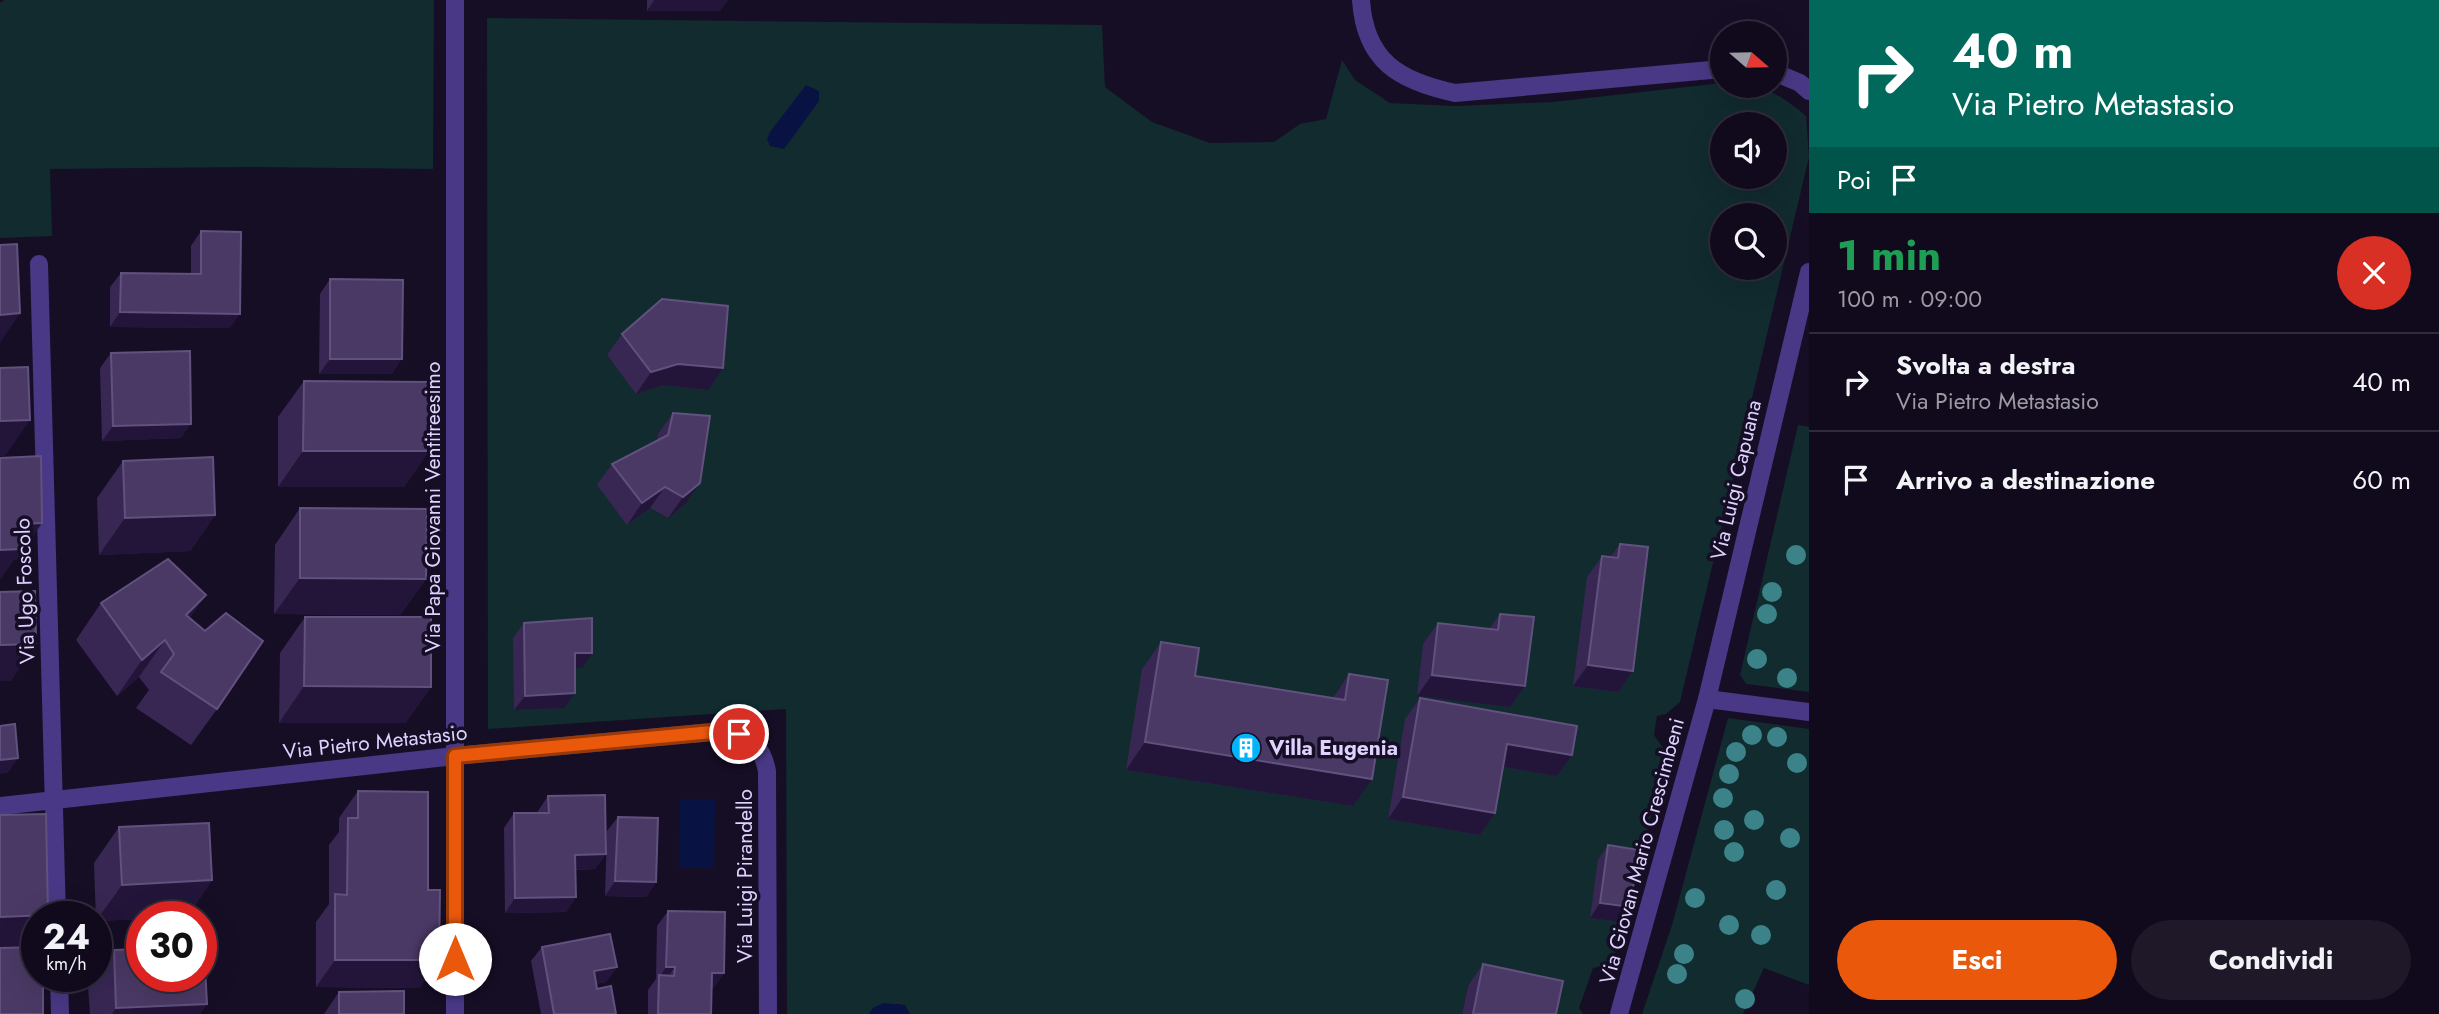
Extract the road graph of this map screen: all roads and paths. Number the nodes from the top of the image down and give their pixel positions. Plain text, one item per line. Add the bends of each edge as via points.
1 (455, 0) edge
2 (1361, 0) edge
3 (1710, 70) edge
4 (1787, 78) edge
5 (1809, 91) edge
6 (39, 264) dead end
7 (1809, 272) edge
8 (1707, 699) junction
9 (1809, 712) edge
10 (753, 741) joint
11 (455, 756) junction
12 (54, 801) junction
13 (0, 806) edge
14 (57, 901) edge
15 (59, 992) edge
16 (60, 1014) edge
17 (455, 1014) edge
18 (768, 1014) edge
19 (1619, 1014) edge

1 - 11 street, Via Papa Giovanni Ventitreesimo
2 - 3 street via 1367,32 1389,69 1455,93
4 - 5 street
6 - 12 street, Via Ugo Foscolo
7 - 8 street, Via Luigi Capuana
8 - 9 street
8 - 19 street, Via Giovan Mario Crescimbeni
10 - 11 street, Via Pietro Metastasio via 723,731
10 - 18 street, Via Luigi Pirandello via 764,755 767,771
11 - 12 street, Via Pietro Metastasio
11 - 17 street, Via Papa Giovanni Ventitreesimo
12 - 13 street, Via Pietro Metastasio
12 - 14 street, Via Ugo Foscolo
15 - 16 street

